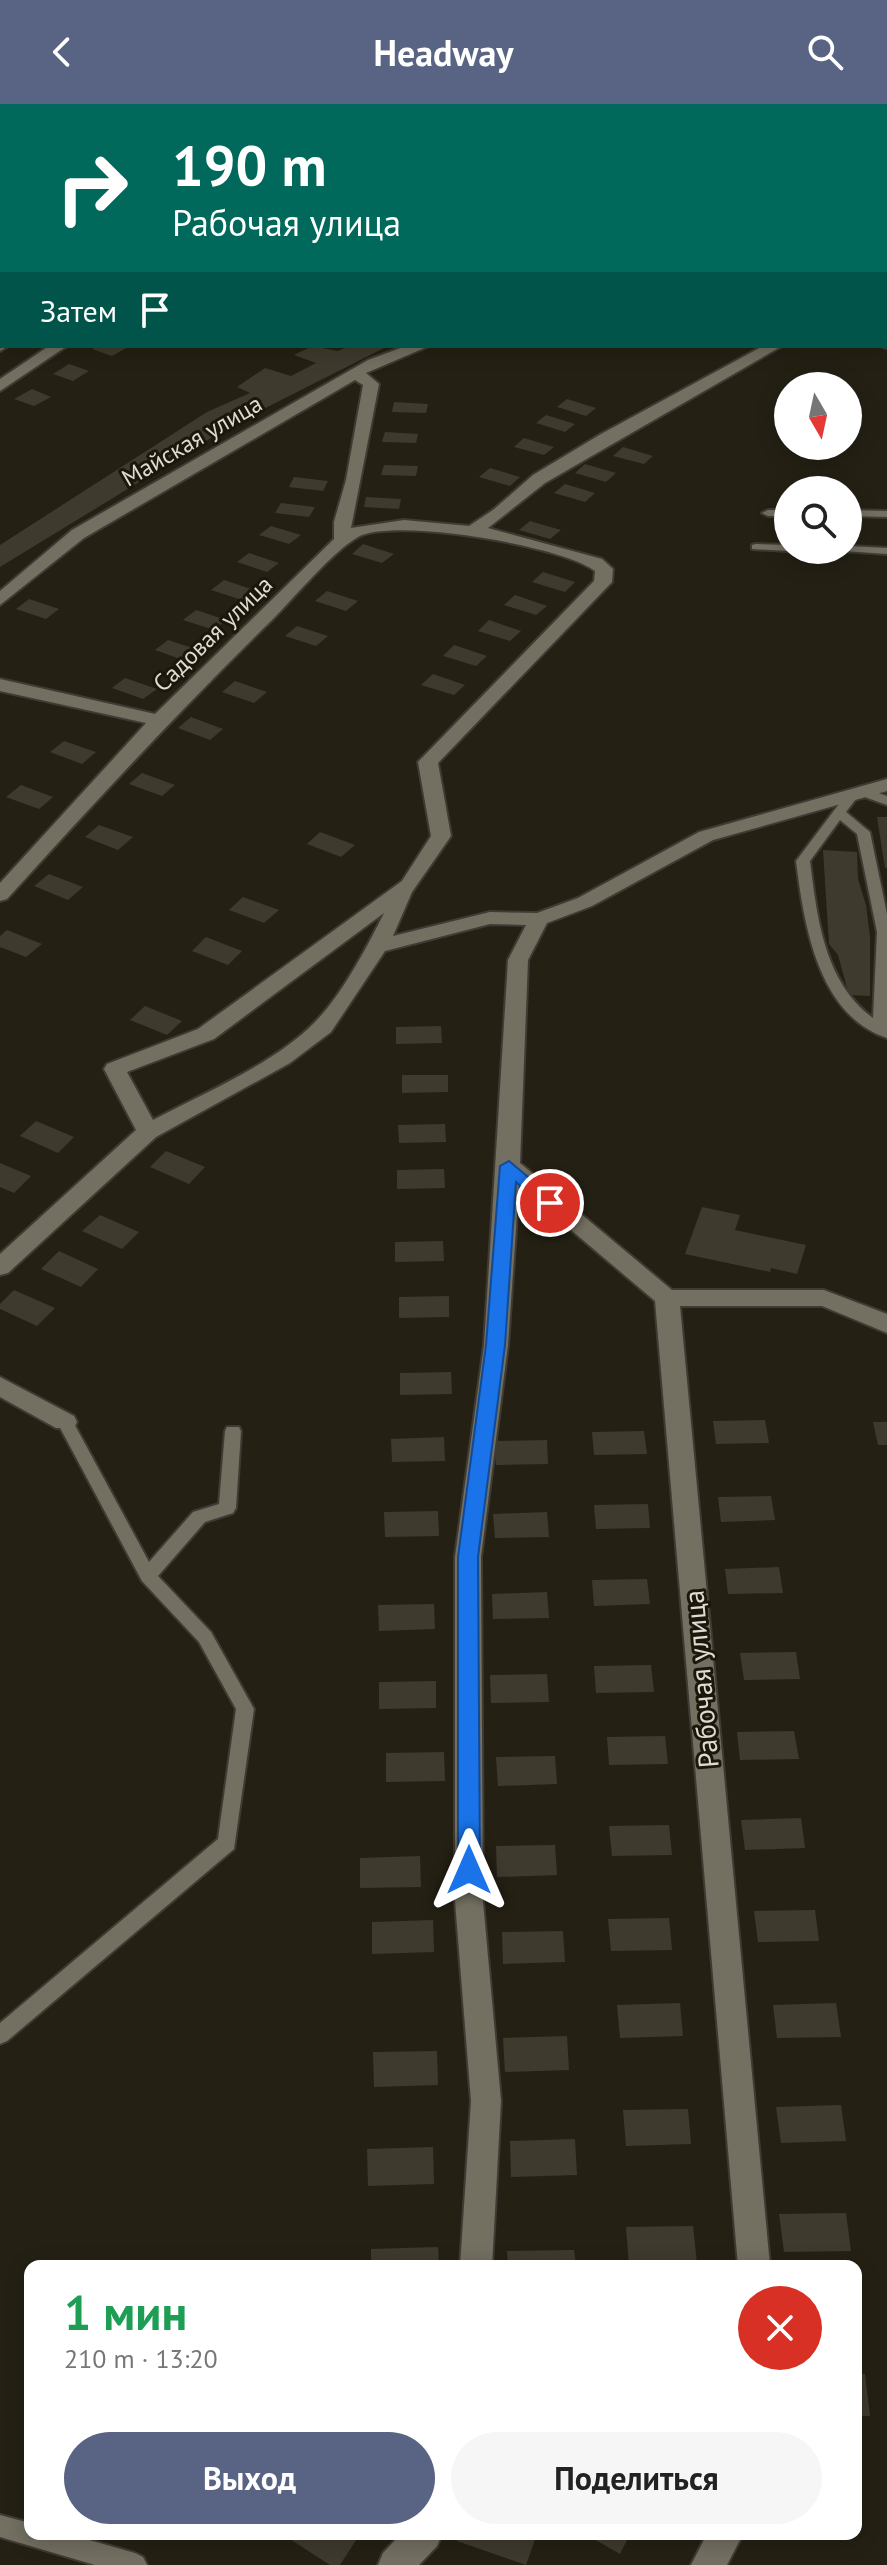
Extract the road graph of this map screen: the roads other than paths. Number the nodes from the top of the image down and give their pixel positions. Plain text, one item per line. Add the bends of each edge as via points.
1 (56, 348) edge
2 (415, 348) edge
3 (770, 348) edge
4 (357, 374) junction
5 (0, 386) edge
6 (768, 513) dead end
7 (774, 513) edge
8 (862, 513) edge
9 (887, 514) edge
10 (472, 531) junction
11 (343, 540) junction
12 (756, 547) dead end
13 (774, 548) edge
14 (862, 550) edge
15 (887, 551) edge
16 (0, 600) edge
17 (0, 685) edge
18 (159, 720) junction
19 (887, 785) edge
20 (858, 793) junction
21 (887, 801) edge
22 (839, 813) junction
23 (409, 885) junction
24 (0, 895) edge
25 (539, 919) junction
26 (378, 946) junction
27 (883, 1031) edge
28 (148, 1132) junction
29 (509, 1166) junction
30 (0, 1267) edge
31 (667, 1298) junction
32 (887, 1324) edge
33 (0, 1386) edge
34 (65, 1422) joint
35 (233, 1431) dead end
36 (148, 1576) junction
37 (0, 2035) edge
38 (476, 2260) edge
39 (753, 2260) edge
40 (0, 2526) edge
41 (24, 2533) edge
42 (48, 2540) edge
43 (419, 2540) edge
44 (723, 2540) edge
45 (135, 2565) edge
46 (395, 2565) edge
47 (708, 2565) edge

1 - 5 street
2 - 4 street, Майская улица
3 - 10 street via 607,437
4 - 11 street via 371,384 342,522
4 - 16 street, Майская улица via 78,534
6 - 7 lane
8 - 9 lane
10 - 11 street via 373,527 350,532
10 - 23 street via 596,563 604,569 603,582 428,762 441,836
11 - 18 street, Садовая улица
12 - 13 lane
14 - 15 lane
17 - 18 street
18 - 24 street, Садовая улица
19 - 20 street
20 - 21 lane
20 - 22 lane
20 - 25 street via 706,836 585,902
22 - 27 lane via 863,832 884,932
22 - 27 lane via 803,861 811,926 834,989 866,1022
23 - 26 street
23 - 28 street via 206,1034 115,1069
25 - 26 street via 490,918
25 - 29 street via 518,960
26 - 28 street via 323,1027 282,1058
28 - 30 street
29 - 31 street
29 - 38 street via 496,1345 468,1557 469,1901 486,2101
31 - 32 street via 824,1298
31 - 39 street, Рабочая улица
33 - 34 street
34 - 36 lane
35 - 36 lane via 227,1508 199,1517
36 - 37 lane via 205,1637 245,1709 227,1843
40 - 41 lane
42 - 45 lane
43 - 46 street
44 - 47 street

